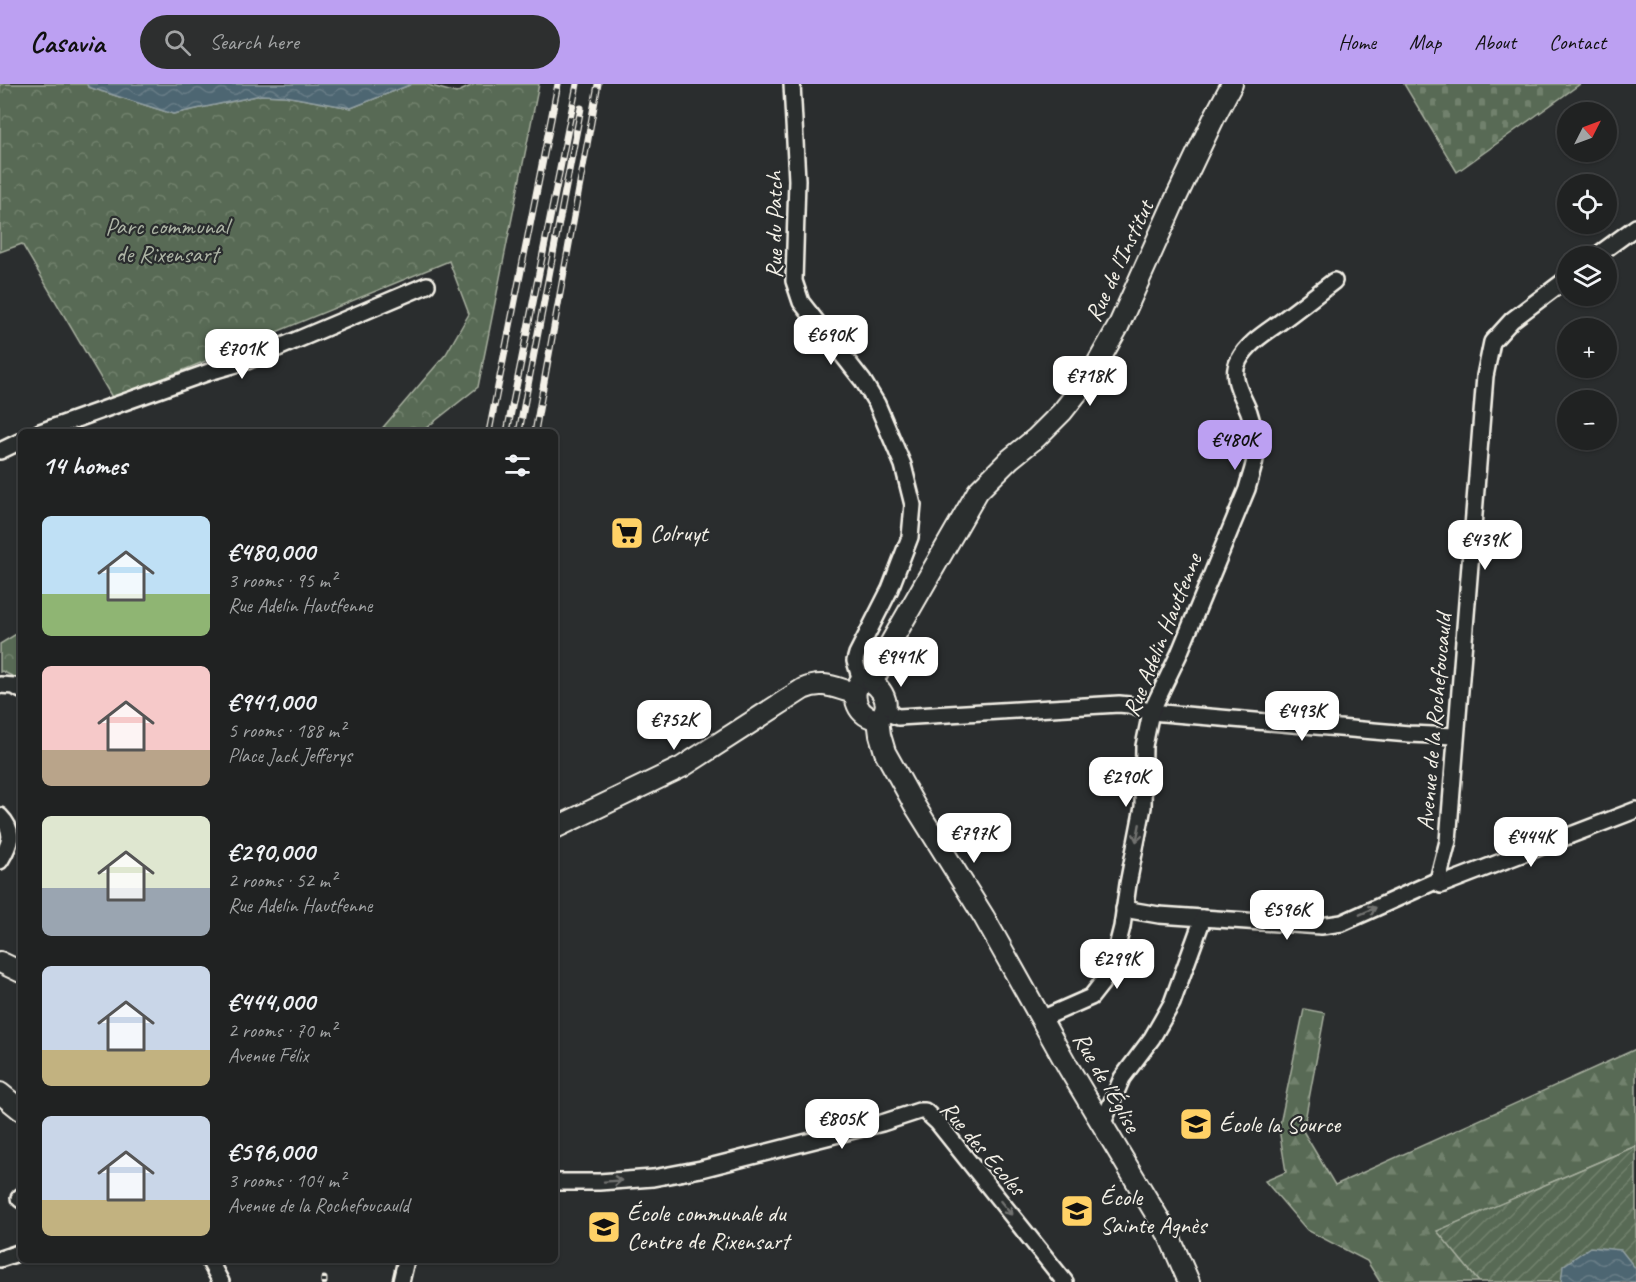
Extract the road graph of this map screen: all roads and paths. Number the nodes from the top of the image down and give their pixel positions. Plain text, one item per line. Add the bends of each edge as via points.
1 (792, 84) edge
2 (1232, 84) edge
3 (1636, 227) edge
4 (1610, 246) edge
5 (1334, 281) dead end
6 (427, 285) dead end
7 (1557, 286) edge
8 (48, 429) edge
9 (18, 442) edge
10 (0, 451) edge
11 (0, 685) edge
12 (862, 685) junction
13 (18, 688) edge
14 (1151, 712) junction
15 (881, 716) junction
16 (1455, 736) junction
17 (1636, 810) edge
18 (0, 816) edge
19 (558, 827) edge
20 (0, 861) edge
21 (1438, 880) junction
22 (1124, 909) junction
23 (1203, 918) junction
24 (0, 962) edge
25 (18, 971) edge
26 (1041, 1019) junction
27 (0, 1093) edge
28 (18, 1108) edge
29 (1102, 1125) junction
30 (558, 1182) edge
31 (18, 1253) edge
32 (0, 1259) edge
33 (211, 1263) edge
34 (405, 1263) edge
35 (221, 1282) edge
36 (401, 1282) edge
37 (1065, 1282) edge
38 (1189, 1282) edge

1 - 12 street, Rue du Patch via 797,180 794,281 801,302 877,404 903,465 913,505 910,537 855,661
2 - 12 street, Rue de l'Institut via 1097,364 1062,412 978,491 890,644 878,672
3 - 4 street
5 - 14 street, Rue Adelin Hautfenne via 1250,345 1236,366 1240,394 1249,411 1253,432 1253,467 1197,610
6 - 8 street via 247,361
7 - 16 street, Avenue de la Rochefoucauld via 1512,320 1492,342 1485,376
9 - 10 street
11 - 13 street
12 - 15 street via 882,692 886,702
12 - 15 street via 856,700 865,714 873,719
12 - 19 street via 814,684 803,688 682,767
14 - 15 street via 1119,704
14 - 16 street
14 -> 22 street, Rue Adelin Hautfenne via 1144,746 1143,807
15 - 26 street, Rue de l'Église via 880,735 885,752
16 - 21 street, Avenue de la Rochefoucauld via 1448,840
17 - 21 street via 1441,885
18 - 20 street via 8,824 10,845
23 -> 21 street via 1289,925 1342,923
22 - 23 street
22 - 26 street, Rue Adelin Hautfenne via 1112,966 1102,983 1091,997
23 - 29 street via 1172,1003 1122,1078
24 - 25 street
26 - 29 street, Rue de l'Église
27 - 28 street
29 - 38 street, Rue de l'Église via 1168,1236
30 -> 37 street, Rue des Ecoles via 653,1178 701,1169 925,1111
31 - 32 street
33 - 35 street
34 - 36 street

